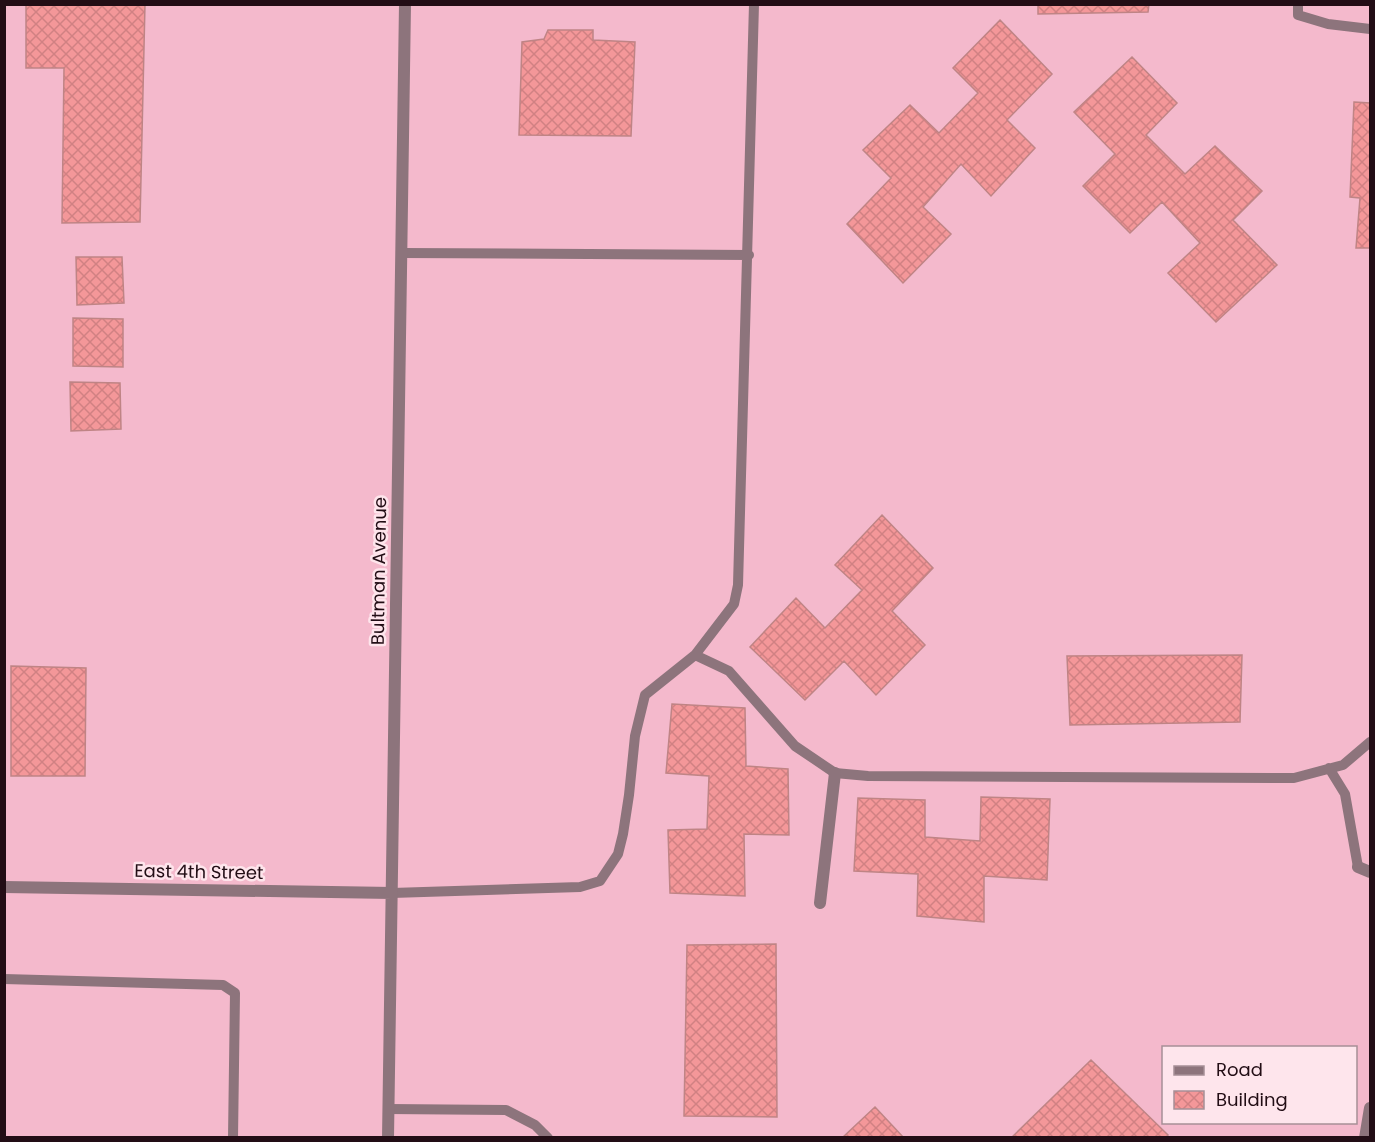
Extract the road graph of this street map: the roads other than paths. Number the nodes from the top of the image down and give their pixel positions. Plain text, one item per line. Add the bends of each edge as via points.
1 (405, 4) edge
2 (754, 4) edge
3 (1298, 4) edge
4 (1371, 29) edge
5 (402, 254) junction
6 (749, 255) junction
7 (695, 655) junction
8 (1371, 742) edge
9 (1329, 768) junction
10 (836, 773) junction
11 (1358, 867) joint
12 (1371, 872) edge
13 (4, 886) edge
14 (392, 893) junction
15 (820, 903) dead end
16 (4, 979) edge
17 (1371, 1108) edge
18 (388, 1109) junction
19 (233, 1137) edge
20 (388, 1137) edge
21 (548, 1137) edge
22 (1365, 1137) edge

1 - 5 street, Bultman Avenue
2 - 6 lane
3 - 4 lane via 1298,15 1328,24
5 - 6 lane
5 - 14 street, Bultman Avenue
6 - 7 lane via 738,585 734,604
7 - 10 lane via 729,671 795,746
7 - 14 lane via 645,695 635,736 621,844 600,881 580,887
8 - 9 lane via 1342,765
9 - 10 lane via 1294,778
9 - 11 lane via 1344,794
10 - 15 street
11 - 12 street
13 - 14 street, East 4th Street
14 - 18 street, Bultman Avenue
16 - 19 lane via 223,985 235,993
17 - 22 street
18 - 20 street, Bultman Avenue
18 - 21 lane via 506,1110 535,1125

